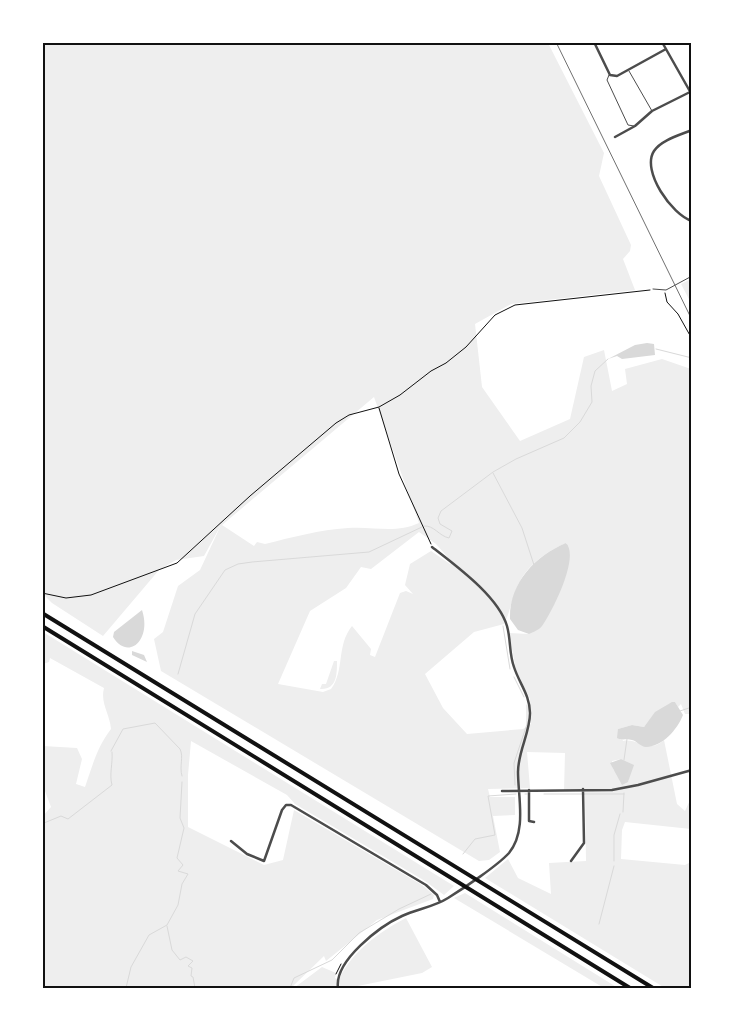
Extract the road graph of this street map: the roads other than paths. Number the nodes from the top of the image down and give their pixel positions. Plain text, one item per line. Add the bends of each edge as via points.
1 (594, 42) edge
2 (662, 42) edge
3 (666, 49) junction
4 (629, 70) junction
5 (610, 75) junction
6 (691, 93) edge
7 (652, 111) junction
8 (635, 126) junction
9 (692, 130) edge
10 (615, 137) dead end
11 (692, 221) edge
12 (692, 276) edge
13 (653, 288) dead end
14 (432, 547) road end
15 (42, 613) edge
16 (42, 626) edge
17 (692, 770) edge
18 (583, 789) junction
19 (529, 790) junction
20 (502, 791) dead end
21 (519, 791) junction
22 (534, 822) dead end
23 (232, 840) dead end
24 (571, 861) dead end
25 (440, 902) junction
26 (338, 988) edge
27 (630, 988) edge
28 (653, 988) edge

1 - 5 street
2 - 3 street
3 - 4 street
3 - 6 street
4 - 5 street via 617,76
4 - 7 lane
5 - 8 lane via 607,80 628,125
6 - 7 street
7 - 8 street
8 - 10 street
9 - 11 street via 657,148 651,165 669,204 678,214
12 - 13 lane via 666,290
14 - 21 street via 493,602 507,626 512,660 526,691 530,711 530,726 518,761
15 - 28 highway
16 - 27 highway
17 - 18 street via 626,788
18 - 19 street
18 - 24 street via 584,843
19 - 21 street
19 - 22 street via 529,822
20 - 21 street
21 - 25 street via 520,822 508,854
23 - 25 street via 247,854 264,861 282,810 291,805 426,885
25 - 26 street via 403,915 375,932 343,966

